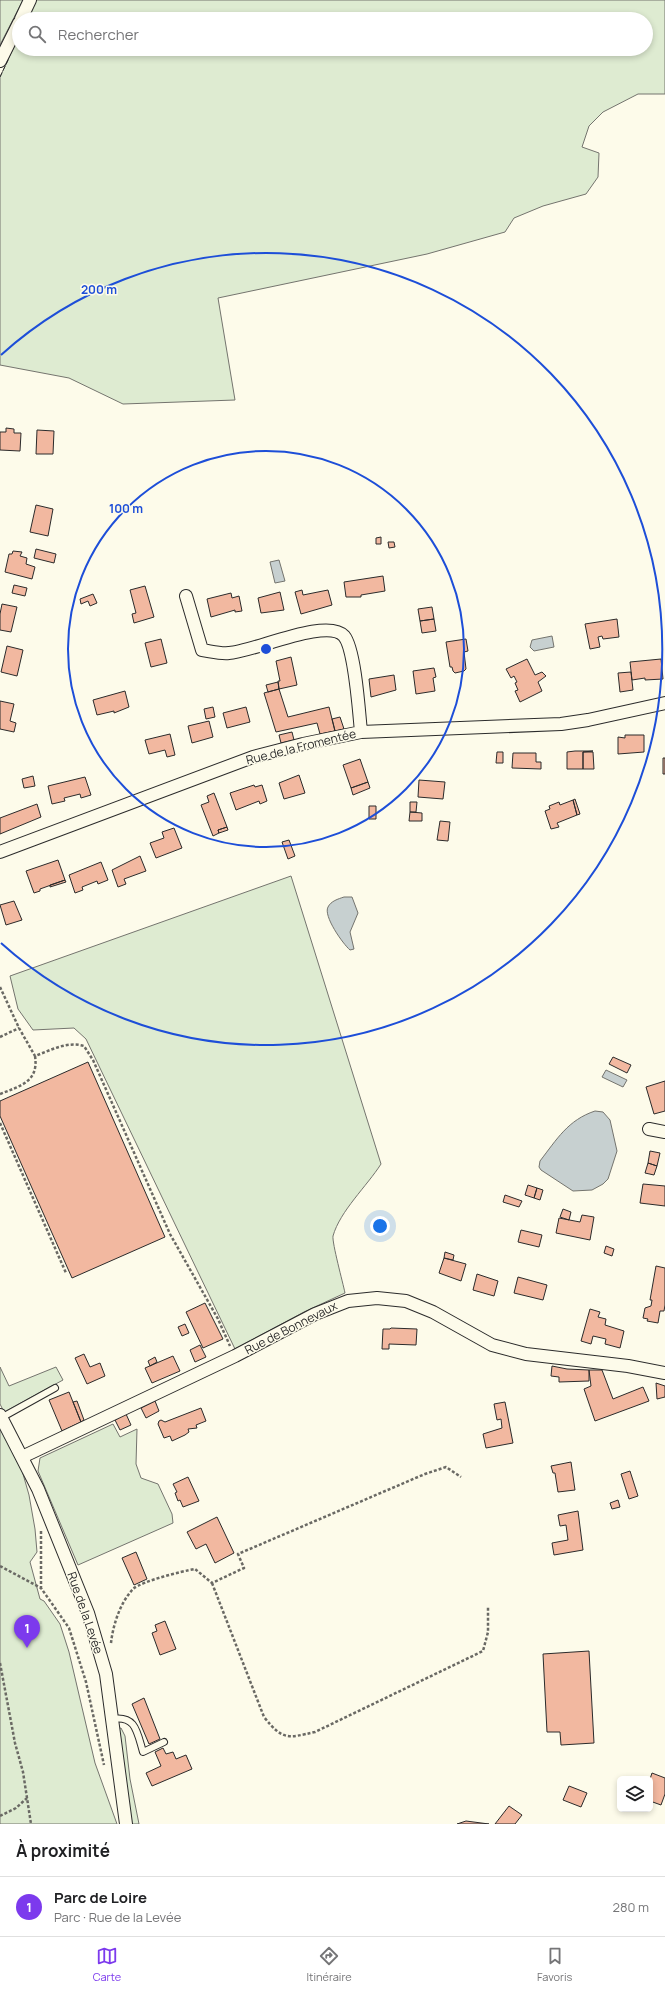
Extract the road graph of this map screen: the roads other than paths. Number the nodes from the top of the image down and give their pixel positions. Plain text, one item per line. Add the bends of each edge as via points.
1 (30, 0) edge
2 (24, 12) edge
3 (12, 37) edge
4 (0, 61) edge
5 (186, 596) dead end
6 (665, 703) edge
7 (362, 732) junction
8 (0, 852) edge
9 (649, 1129) dead end
10 (665, 1132) edge
11 (665, 1373) edge
12 (55, 1388) dead end
13 (1, 1417) edge
14 (22, 1457) junction
15 (112, 1719) junction
16 (164, 1742) dead end
17 (126, 1824) edge

1 - 2 street
3 - 4 street
5 - 7 street via 202,650 229,654 315,631 333,630 344,636 350,649
6 - 7 street, Rue de la Fromentée via 561,724
7 - 8 street, Rue de la Fromentée via 303,744 253,758
9 - 10 street
11 - 14 street, Rue de Bonnevaux via 526,1354 492,1345 433,1312 406,1301 377,1298 348,1300
12 - 13 lane
13 - 14 street, Rue de la Levée
14 - 15 street, Rue de la Levée via 38,1489 88,1613 106,1674
15 - 16 lane via 124,1718 132,1722 143,1752
15 - 17 street, Rue de la Levée

